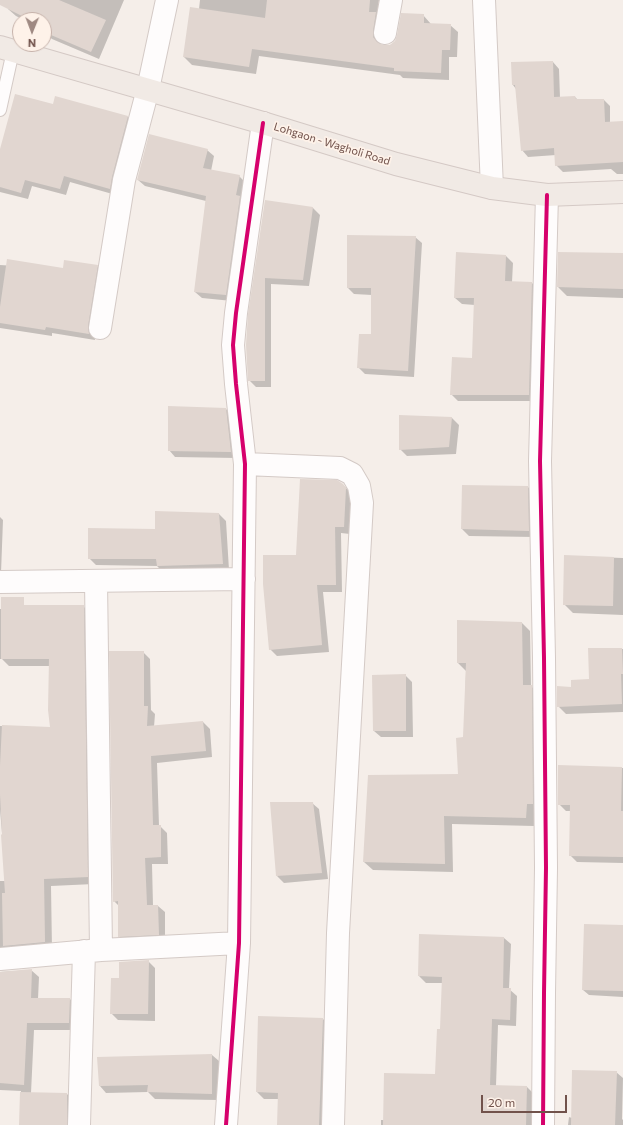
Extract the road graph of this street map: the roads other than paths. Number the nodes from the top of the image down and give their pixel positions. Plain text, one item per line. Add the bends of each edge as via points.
1 (167, 0) edge
2 (391, 0) edge
3 (484, 0) edge
4 (386, 33) dead end
5 (7, 49) edge
6 (148, 89) junction
7 (0, 110) edge
8 (263, 123) junction
9 (492, 188) junction
10 (623, 192) edge
11 (547, 195) junction
12 (100, 328) dead end
13 (245, 464) junction
14 (244, 579) junction
15 (96, 581) junction
16 (0, 582) edge
17 (239, 943) junction
18 (92, 950) junction
19 (0, 959) edge
20 (79, 1125) edge
21 (226, 1125) edge
22 (333, 1125) edge
23 (543, 1125) edge

1 - 6 street
2 - 4 street
3 - 9 street
5 - 6 main road, Lohgaon - Wagholi Road
5 - 7 lane
6 - 8 main road, Lohgaon - Wagholi Road
6 - 12 street via 124,180
8 - 9 main road, Lohgaon - Wagholi Road via 396,164
8 - 13 street via 233,345
9 - 11 main road, Lohgaon - Wagholi Road
10 - 11 main road, Lohgaon - Wagholi Road
11 - 23 street via 540,461 546,860
13 - 14 street
13 - 22 street via 340,468 352,474 359,486 362,503 338,933
14 - 15 street
14 - 17 street
15 - 16 street
15 - 18 street
17 - 18 street
17 - 21 street
18 - 19 street
18 - 20 street

